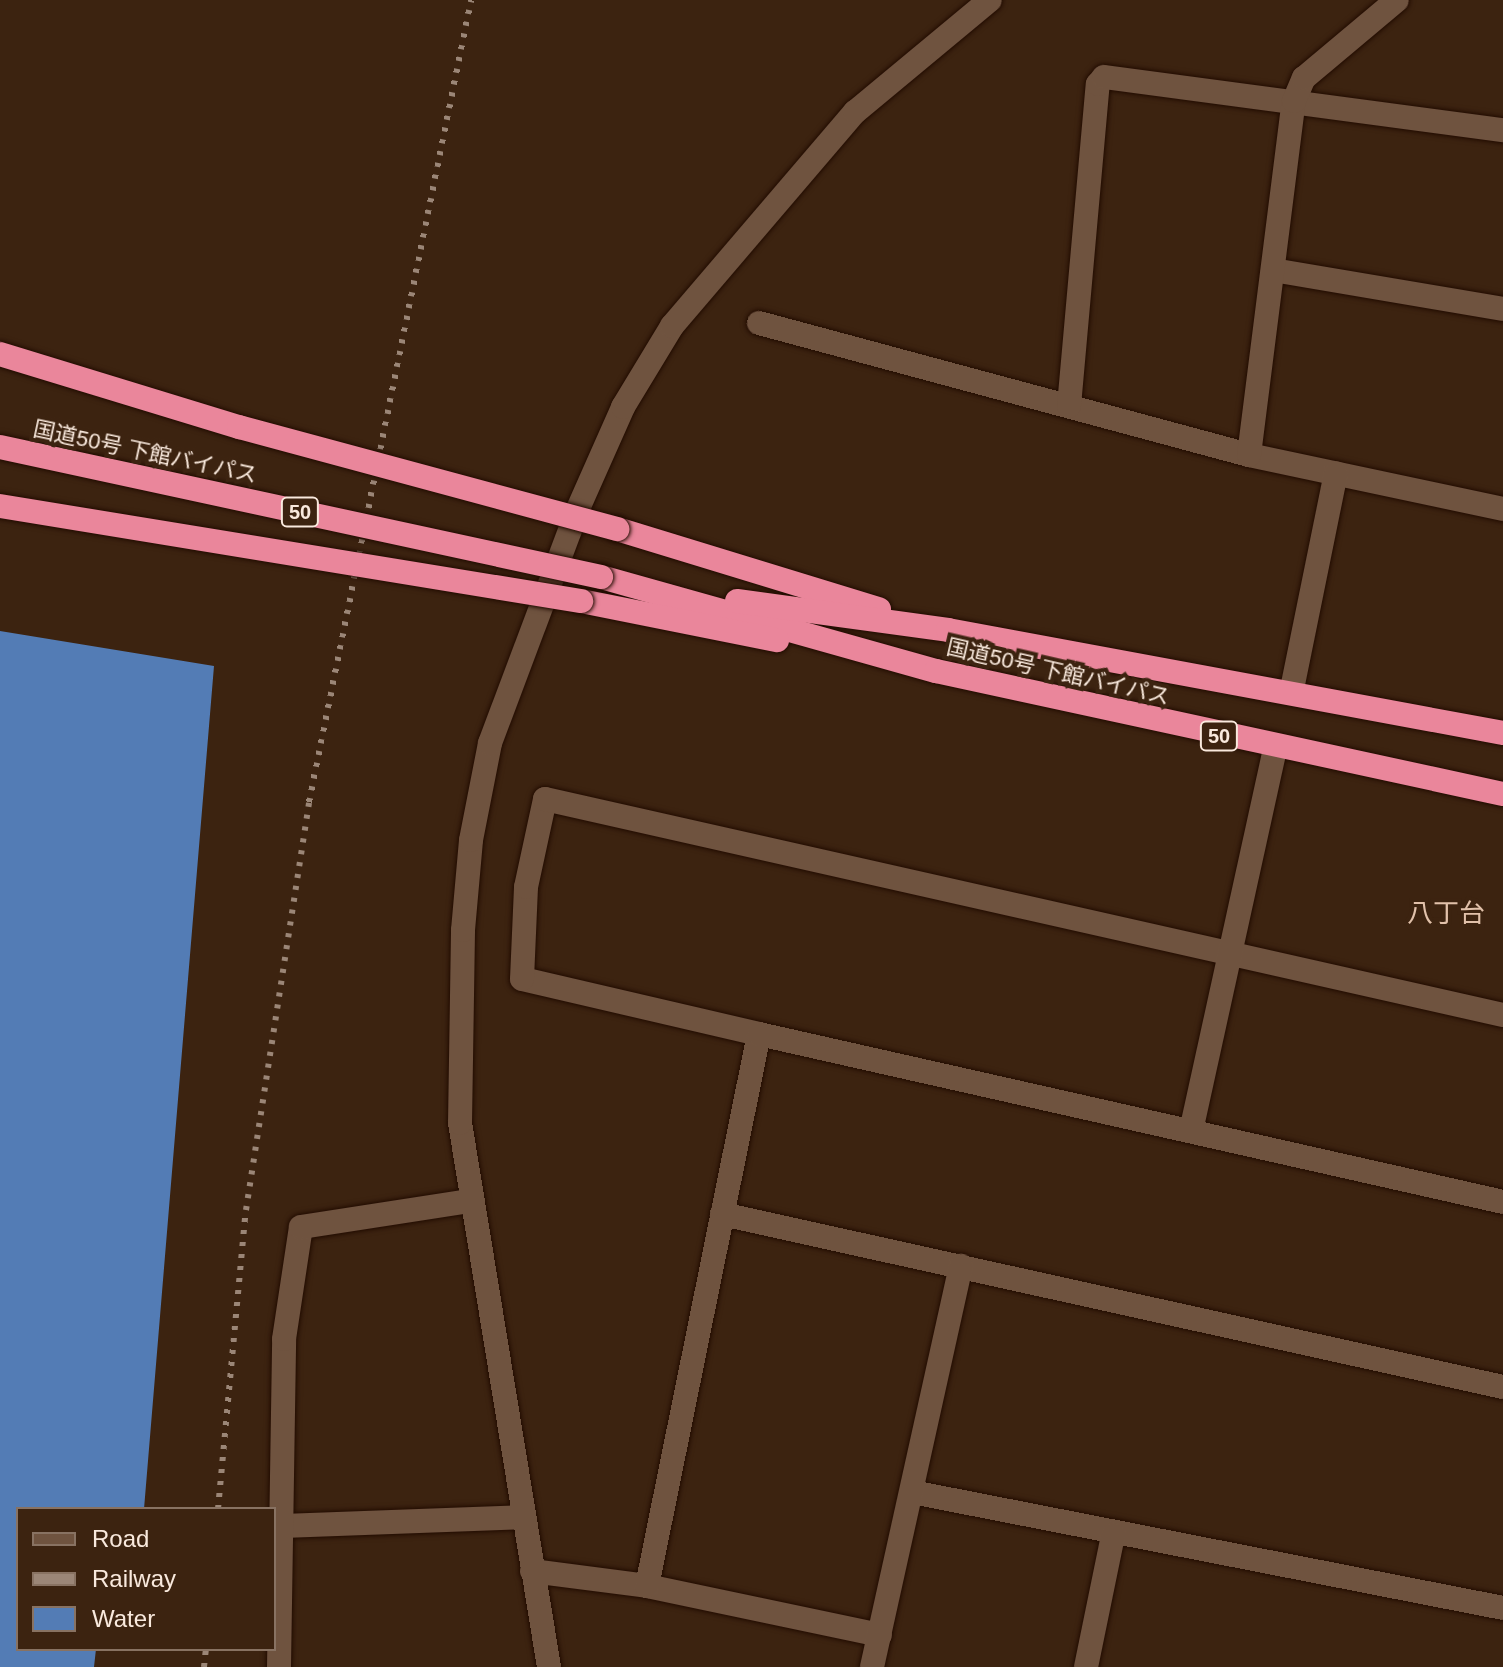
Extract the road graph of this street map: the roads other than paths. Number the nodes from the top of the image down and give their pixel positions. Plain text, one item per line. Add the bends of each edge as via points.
1 (990, 0) edge
2 (1397, 0) edge
3 (1294, 101) junction
4 (1503, 130) edge
5 (1273, 270) junction
6 (1503, 309) edge
7 (759, 323) dead end
8 (0, 354) edge
9 (1069, 406) junction
10 (0, 447) edge
11 (1249, 455) junction
12 (1336, 473) junction
13 (0, 506) edge
14 (1503, 509) edge
15 (654, 590) junction
16 (948, 630) junction
17 (936, 671) junction
18 (1292, 689) junction
19 (1503, 733) edge
20 (1275, 749) junction
21 (1503, 794) edge
22 (1229, 954) junction
23 (1503, 1015) edge
24 (759, 1034) junction
25 (1191, 1131) junction
26 (468, 1201) junction
27 (1503, 1202) edge
28 (722, 1214) junction
29 (961, 1266) junction
30 (1503, 1387) edge
31 (912, 1492) junction
32 (523, 1517) junction
33 (281, 1526) junction
34 (1113, 1535) junction
35 (532, 1571) junction
36 (647, 1586) junction
37 (1503, 1608) edge
38 (880, 1635) junction
39 (279, 1667) edge
40 (549, 1667) edge
41 (872, 1667) edge
42 (1086, 1667) edge

1 - 26 street via 855,112 723,260 623,407 577,511 490,743 471,840 459,1034
2 - 3 street via 1304,78
3 - 4 street
3 - 5 street
3 - 9 street via 1104,77 1098,84
5 - 6 street
5 - 11 street
7 - 9 street
8 - 16 highway, bridge via 239,427 617,529
9 - 11 street
10 - 15 highway, 国道50号 下館バイパス / 50, bridge
11 - 12 street
12 - 14 street
12 - 18 street
13 - 17 highway, bridge via 581,601
15 - 16 highway, 国道50号 下館バイパス / 50
15 - 17 highway, 国道50号 下館バイパス / 50
16 - 18 highway, 国道50号 下館バイパス / 50
17 - 20 highway, 国道50号 下館バイパス / 50
18 - 19 highway, 国道50号 下館バイパス / 50
20 - 21 highway, 国道50号 下館バイパス / 50
20 - 22 street
22 - 23 street
22 - 24 street via 545,799 526,887 522,979
22 - 25 street
24 - 25 street
24 - 28 street
25 - 27 street
26 - 32 street
26 - 33 street via 301,1227 284,1339
28 - 29 street
28 - 36 street
29 - 30 street
29 - 31 street
31 - 34 street
31 - 38 street
32 - 33 street
32 - 35 street
33 - 39 street
34 - 37 street
34 - 42 street
35 - 36 street
35 - 40 street
36 - 38 street
38 - 41 street

